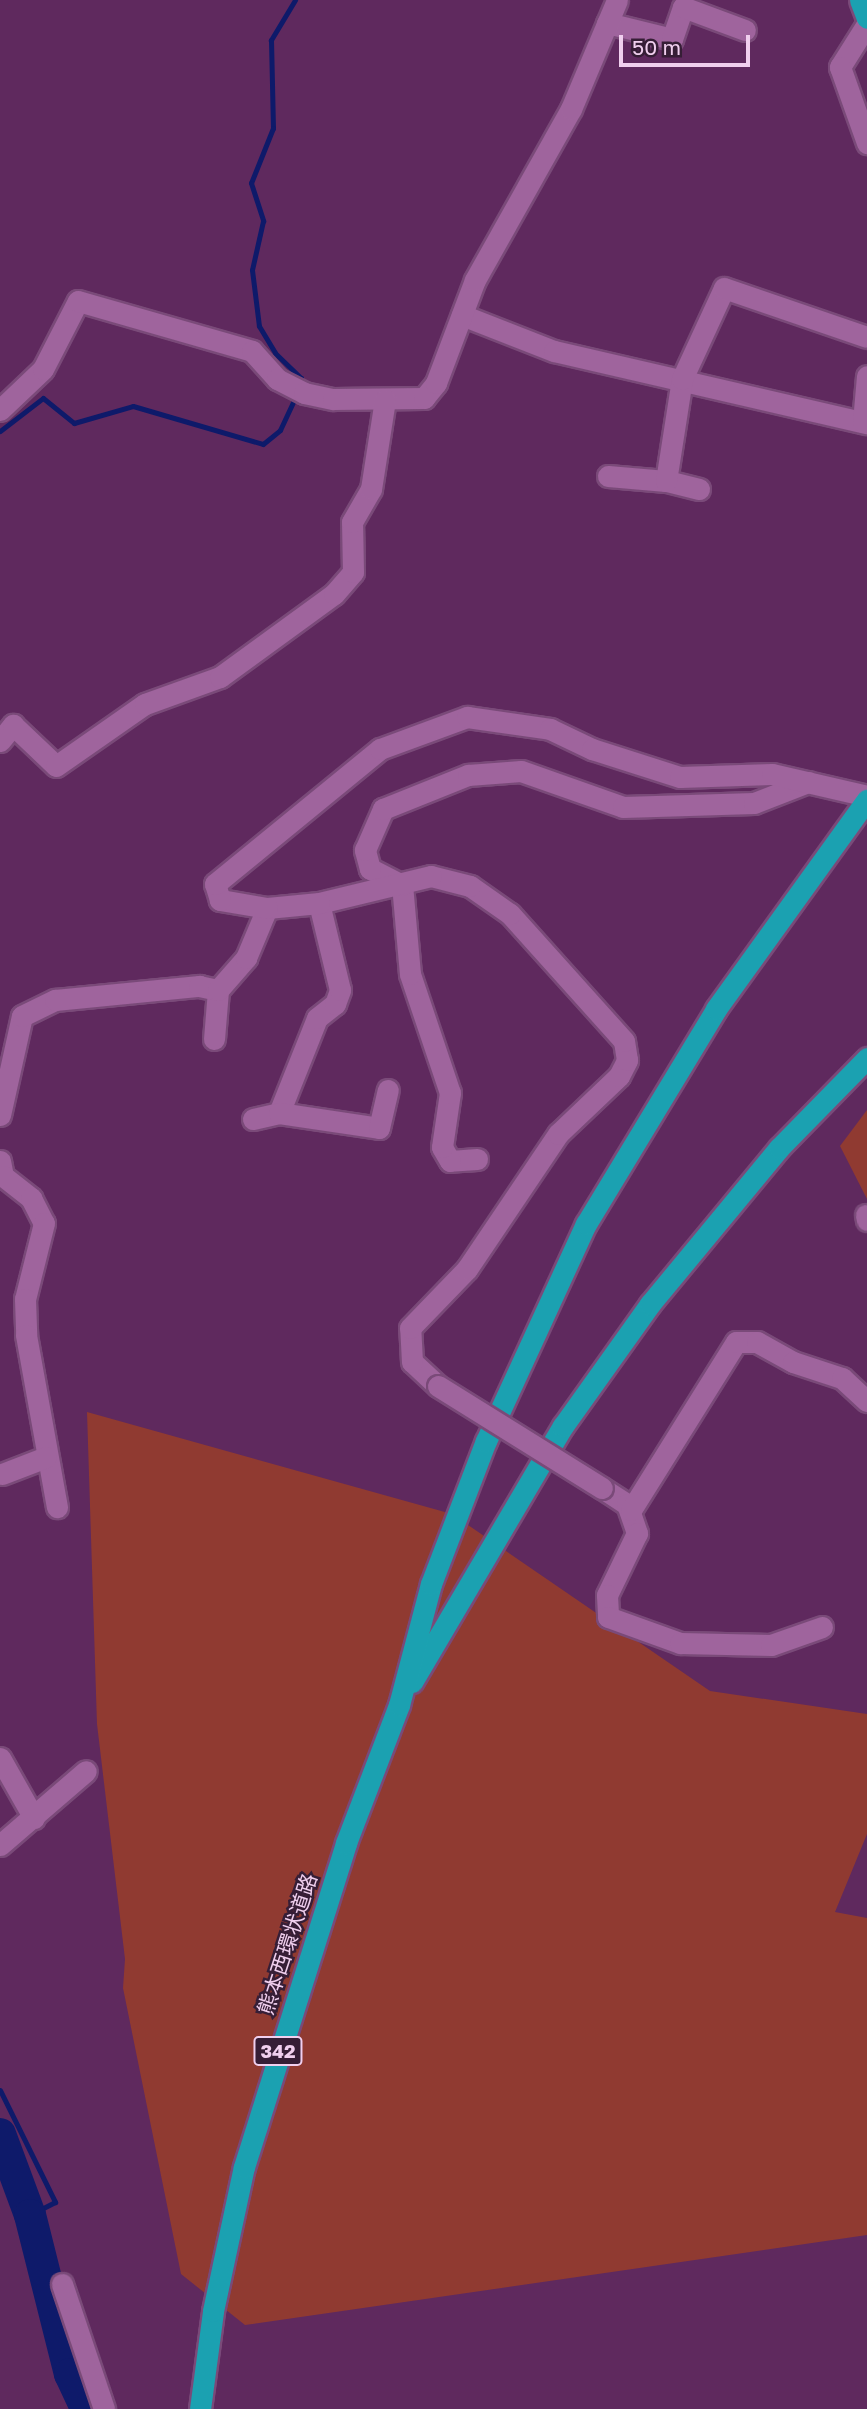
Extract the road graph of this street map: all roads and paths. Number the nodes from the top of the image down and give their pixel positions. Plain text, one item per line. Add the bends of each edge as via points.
1 (617, 0) edge
2 (860, 0) edge
3 (867, 18) edge
4 (607, 23) junction
5 (867, 24) edge
6 (746, 30) dead end
7 (867, 143) edge
8 (462, 315) junction
9 (867, 337) edge
10 (867, 376) edge
11 (682, 379) junction
12 (385, 400) junction
13 (0, 410) edge
14 (865, 422) edge
15 (608, 476) dead end
16 (666, 481) junction
17 (699, 489) dead end
18 (0, 741) edge
19 (808, 782) junction
20 (867, 798) edge
21 (402, 885) junction
22 (319, 903) junction
23 (267, 908) junction
24 (219, 990) junction
25 (214, 1038) dead end
26 (867, 1058) edge
27 (388, 1090) dead end
28 (279, 1113) junction
29 (0, 1115) edge
30 (253, 1119) dead end
31 (477, 1159) dead end
32 (0, 1161) edge
33 (867, 1402) edge
34 (46, 1457) junction
35 (5, 1477) edge
36 (57, 1507) dead end
37 (631, 1510) junction
38 (822, 1627) dead end
39 (399, 1705) junction
40 (0, 1758) edge
41 (86, 1771) dead end
42 (34, 1818) junction
43 (0, 1844) edge
44 (62, 2284) dead end
45 (104, 2409) edge
46 (200, 2409) edge

1 - 4 street
2 - 3 highway
4 - 6 street via 672,39 683,7
4 - 8 street via 571,109 478,274
5 - 7 street via 840,66
8 - 11 street via 555,351
8 - 12 street via 436,383 424,398
9 - 11 street via 724,288
10 - 14 street
11 - 14 street
11 - 16 street
12 - 13 street via 304,393 277,379 253,352 78,301 43,369
12 - 18 street via 371,489 352,522 353,572 334,594 220,677 145,704 56,766 13,725
15 - 16 street
16 - 17 street
19 - 20 street
19 - 21 street via 754,803 623,807 520,771 468,775 383,810 365,850 370,869
19 - 23 street via 772,774 680,777 592,749 550,729 467,717 380,749 215,884 220,900
20 - 39 highway via 716,1009 593,1212 532,1335 431,1584
21 - 22 street
21 - 31 street via 410,974 450,1093 442,1147 450,1161
21 - 37 street, bridge via 431,876 470,886 510,914 614,1024 627,1059 619,1076 558,1135 467,1269 410,1328 412,1362 438,1386
22 - 23 street
22 - 28 street via 340,990 335,1003 317,1018
23 - 24 street via 246,957
24 - 25 street
24 - 29 street via 199,986 34,1007 22,1016 12,1042
26 - 39 highway via 779,1148 650,1304 563,1426
27 - 28 street via 379,1128
28 - 30 street
32 - 34 street via 3,1176 31,1198 44,1223 26,1299 26,1335
33 - 37 street via 842,1378 793,1362 757,1342 736,1342
34 - 35 street
34 - 36 street
37 - 38 street via 635,1544 607,1595 608,1618 680,1643 771,1644
39 - 46 highway, 熊本西環状道路 / 342 via 346,1843 244,2167 213,2311
40 - 42 street
41 - 42 street
42 - 43 street
44 - 45 street

